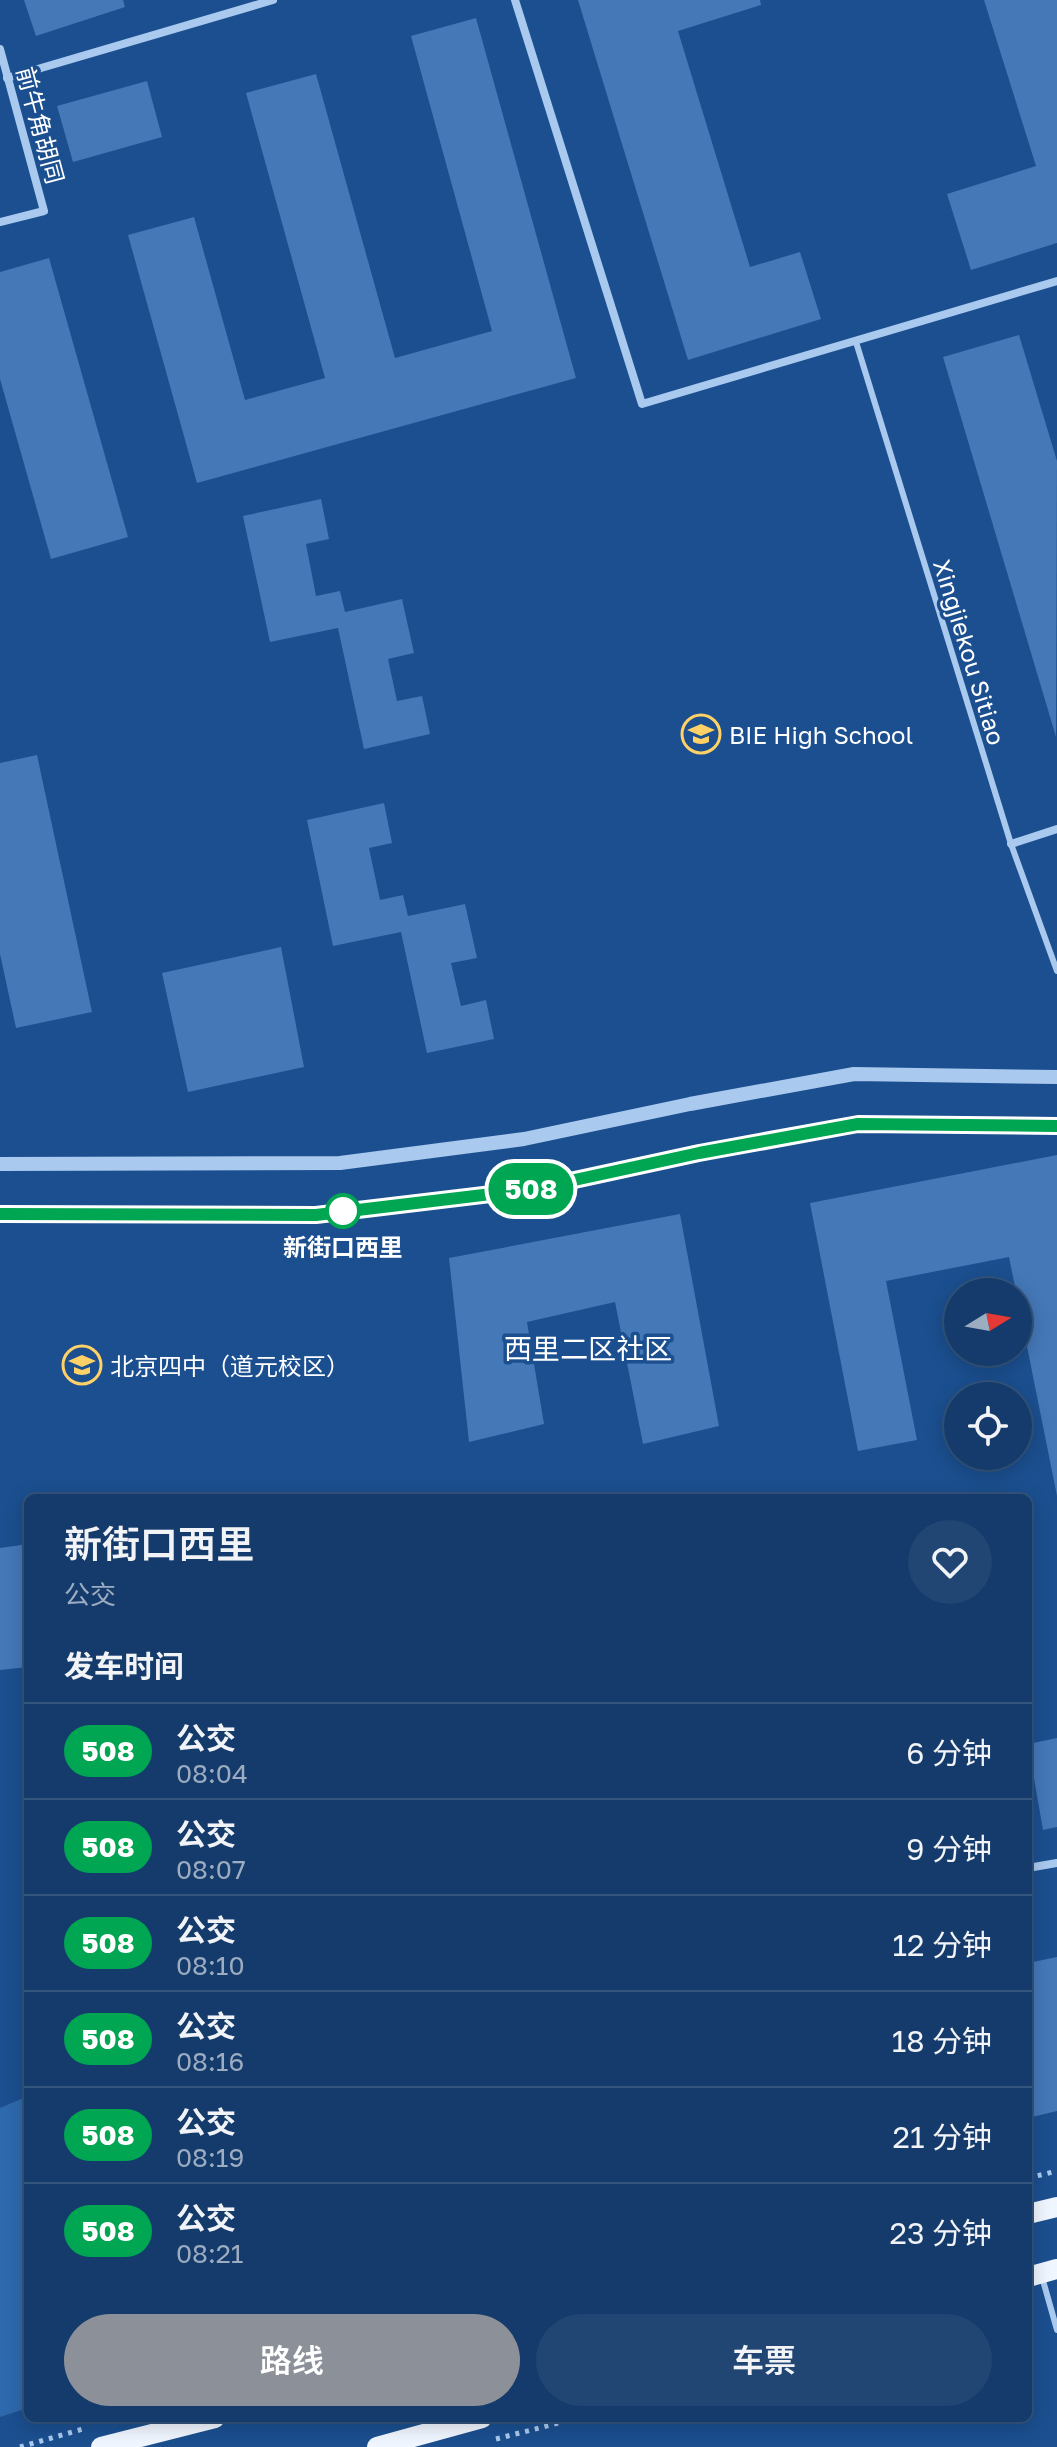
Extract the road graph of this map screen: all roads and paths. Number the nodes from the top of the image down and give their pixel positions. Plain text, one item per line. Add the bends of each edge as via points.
1 (273, 0) edge
2 (515, 0) edge
3 (0, 49) edge
4 (7, 78) junction
5 (0, 222) edge
6 (1057, 281) edge
7 (856, 342) junction
8 (1057, 829) edge
9 (1011, 844) junction
10 (1057, 971) edge
11 (1057, 1077) edge
12 (1057, 1126) edge
13 (0, 1164) edge
14 (0, 1214) edge
15 (1057, 1863) edge
16 (1032, 1867) edge
17 (1057, 2171) edge
18 (1032, 2177) edge
19 (1057, 2207) edge
20 (1032, 2213) edge
21 (1042, 2273) edge
22 (1057, 2330) edge
23 (199, 2422) edge
24 (468, 2422) edge
25 (562, 2422) edge
26 (89, 2427) dead end
27 (492, 2440) dead end
28 (390, 2445) edge
29 (20, 2447) edge
30 (101, 2447) edge

1 - 4 street
2 - 7 street via 642,404
3 - 4 street, 前牛角胡同
4 - 5 street, 前牛角胡同 via 44,211
6 - 7 street
7 - 9 lane, Xingjiekou Sitiao
8 - 9 street
9 - 10 lane, Xingjiekou Sitiao
11 - 13 street via 854,1074 524,1139 340,1163
12 - 14 street via 858,1124 533,1189 316,1215
15 - 16 street
17 - 18 path
19 - 20 main road
21 - 22 lane
23 - 30 main road
24 - 28 main road
25 - 27 path
26 - 29 path

